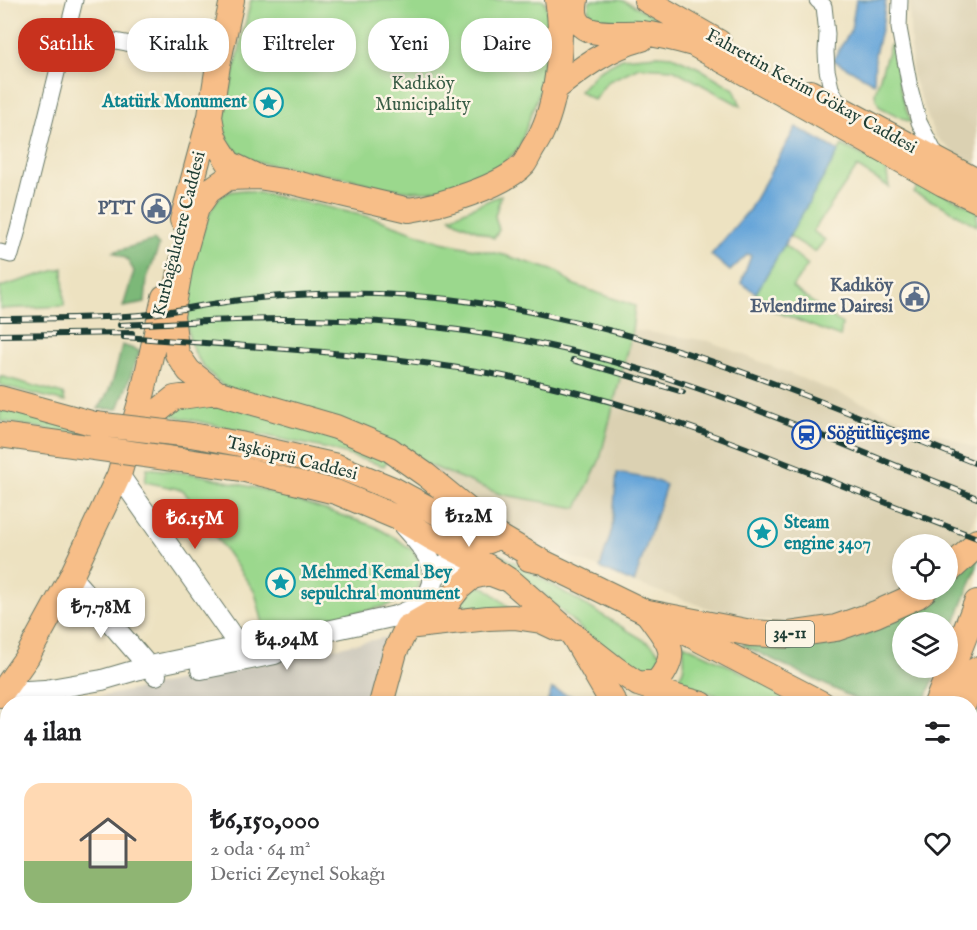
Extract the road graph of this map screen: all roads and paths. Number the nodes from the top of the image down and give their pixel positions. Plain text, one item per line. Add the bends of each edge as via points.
1 (75, 0) edge
2 (232, 0) edge
3 (557, 0) edge
4 (576, 0) edge
5 (646, 0) edge
6 (817, 0) edge
7 (900, 0) edge
8 (70, 18) edge
9 (228, 18) edge
10 (658, 35) junction
11 (57, 72) edge
12 (217, 72) edge
13 (554, 90) junction
14 (840, 107) junction
15 (210, 116) junction
16 (940, 162) junction
17 (258, 177) junction
18 (977, 181) edge
19 (977, 200) edge
20 (5, 253) edge
21 (216, 392) junction
22 (0, 398) edge
23 (0, 435) edge
24 (121, 471) junction
25 (398, 518) junction
26 (977, 542) edge
27 (543, 562) junction
28 (958, 562) edge
29 (71, 577) junction
30 (434, 578) junction
31 (512, 582) junction
32 (459, 588) junction
33 (907, 600) edge
34 (977, 603) edge
35 (648, 613) junction
36 (407, 627) junction
37 (575, 637) junction
38 (240, 647) junction
39 (977, 670) edge
40 (154, 672) junction
41 (639, 684) junction
42 (0, 695) edge
43 (71, 696) edge
44 (383, 696) edge
45 (609, 696) edge
46 (674, 696) edge
47 (808, 696) edge
48 (940, 696) edge
49 (966, 696) edge

1 - 8 street
2 - 9 main road, Kurbağalıdere Caddesi
3 - 13 main road via 560,38
4 - 10 main road, Fahrettin Kerim Gökay Caddesi via 576,19 591,32
5 - 14 main road, Fahrettin Kerim Gökay Caddesi
6 - 14 street via 824,6 827,70
7 - 16 street via 899,28 910,88 919,122
10 - 13 main road via 623,45 595,59
10 - 19 main road, Fahrettin Kerim Gökay Caddesi via 693,44
11 - 20 street via 18,230
12 - 15 main road, Kurbağalıdere Caddesi
13 - 17 main road via 542,131 524,164 495,183 454,200 409,210
14 - 16 main road, Fahrettin Kerim Gökay Caddesi
15 - 17 main road via 217,144 229,163
15 - 24 main road, Kurbağalıdere Caddesi
16 - 18 main road, Fahrettin Kerim Gökay Caddesi
17 - 21 main road via 228,178 209,191 198,208 181,265 172,316 177,354 189,371
21 - 24 main road via 174,398 158,411
21 - 27 main road via 336,427 389,449 497,535
22 - 27 main road, Taşköprü Caddesi, bridge via 95,424 191,435 337,466 393,489 521,557
23 - 25 main road, Taşköprü Caddesi, bridge via 241,470 336,492
24 - 29 main road
24 - 38 street
25 - 30 street via 424,550
25 - 31 main road, Taşköprü Caddesi
26 - 28 highway
27 - 35 main road, Taşköprü Caddesi
29 - 40 street
29 - 42 main road via 27,657
30 - 32 street via 452,562 461,565 467,574
30 - 38 street via 422,603 396,616
31 - 32 main road via 489,573 472,577
31 - 37 main road, Taşköprü Caddesi
32 - 36 main road via 446,605
33 - 35 highway, 34-11 via 836,628 788,635 751,633
34 - 48 highway
35 - 41 main road via 670,645 670,659 658,681
35 - 47 main road, Taşköprü Caddesi
36 - 37 main road via 514,617 541,621
36 - 40 street
36 - 44 main road via 395,652
37 - 41 main road, Taşköprü Caddesi
37 - 45 highway
38 - 40 street
39 - 49 highway
40 - 42 street
40 - 43 street
41 - 46 main road, Taşköprü Caddesi

